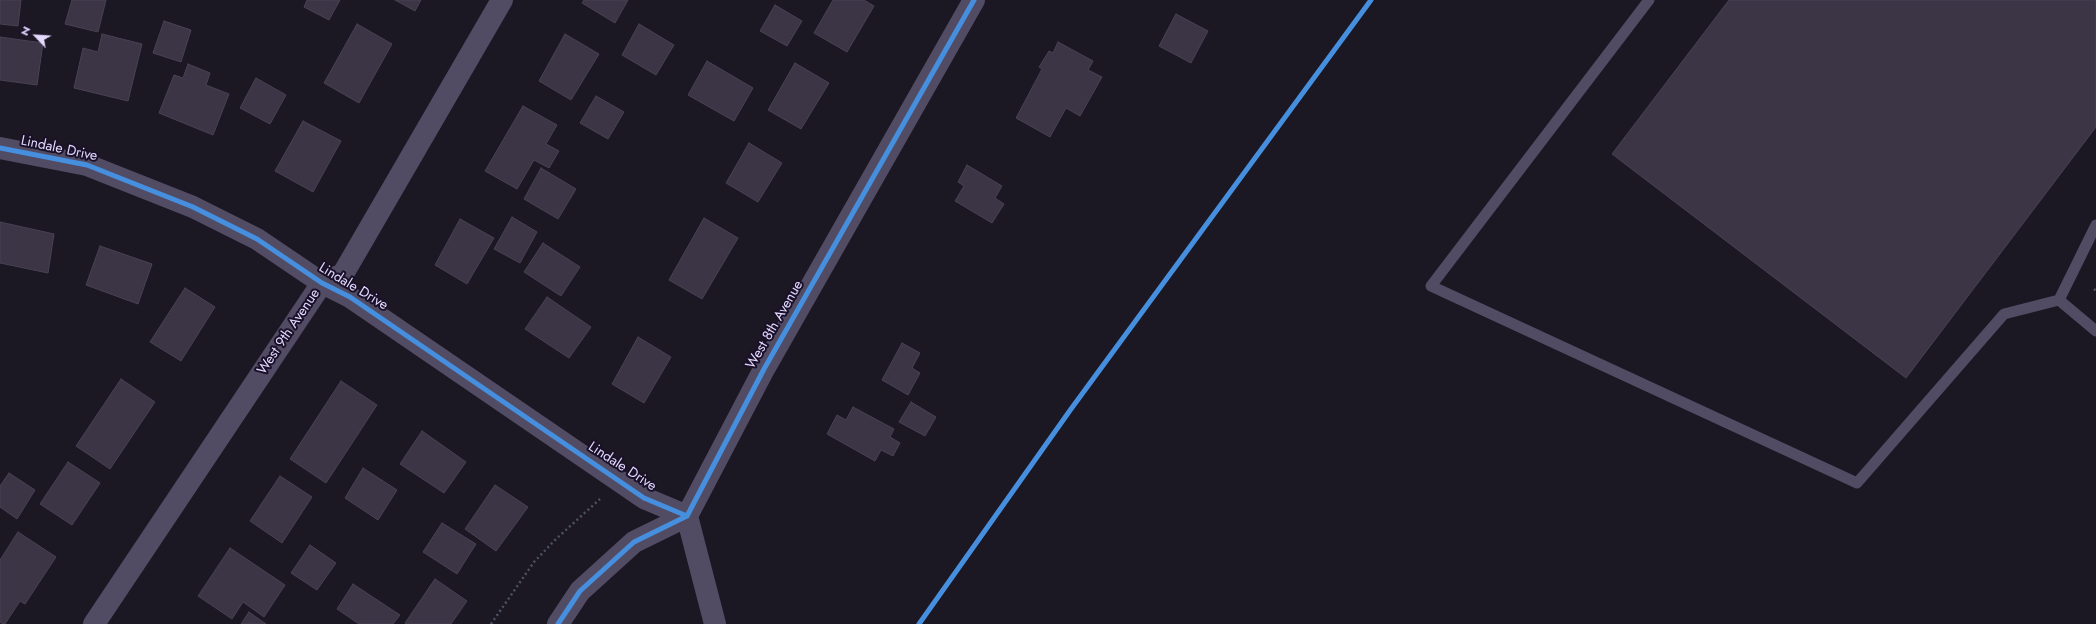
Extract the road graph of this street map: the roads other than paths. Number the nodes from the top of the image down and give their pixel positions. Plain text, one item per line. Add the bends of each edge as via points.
1 (502, 0) edge
2 (974, 0) edge
3 (1649, 0) edge
4 (0, 148) edge
5 (2095, 230) edge
6 (322, 283) junction
7 (2059, 300) junction
8 (2096, 331) edge
9 (687, 516) junction
10 (94, 624) edge
11 (558, 624) edge
12 (715, 624) edge

1 - 6 street, West 9th Avenue via 343,274
2 - 9 street, West 8th Avenue via 764,369 714,460
3 - 7 lane via 1431,286 1857,483 2004,314
4 - 6 street, Lindale Drive via 87,165 193,207 257,239
5 - 7 lane
6 - 9 street, Lindale Drive via 350,296 644,498
6 - 10 street, West 9th Avenue
7 - 8 lane
9 - 11 street via 634,542 580,591
9 - 12 street

